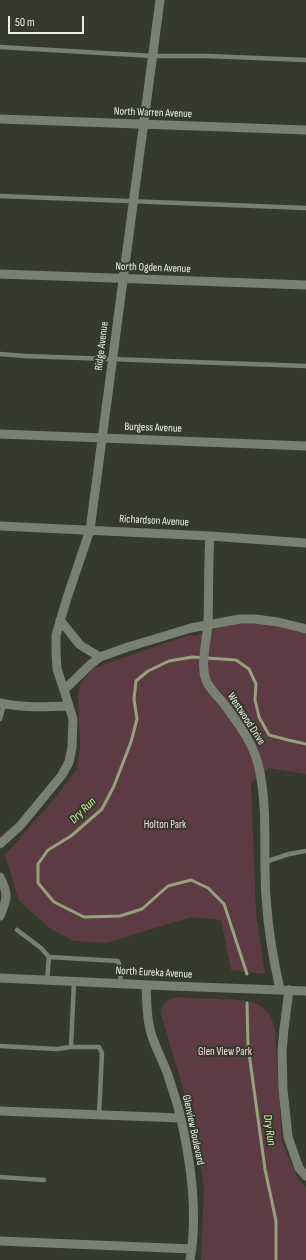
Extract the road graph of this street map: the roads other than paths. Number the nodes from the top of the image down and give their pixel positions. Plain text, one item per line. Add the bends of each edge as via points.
1 (160, 0) edge
2 (0, 47) edge
3 (153, 56) junction
4 (306, 60) edge
5 (0, 120) edge
6 (144, 125) junction
7 (306, 130) edge
8 (0, 196) edge
9 (134, 200) junction
10 (306, 208) edge
11 (0, 274) edge
12 (123, 279) junction
13 (306, 285) edge
14 (0, 354) edge
15 (113, 359) junction
16 (306, 366) edge
17 (0, 434) edge
18 (103, 438) junction
19 (306, 446) edge
20 (0, 526) edge
21 (90, 530) junction
22 (210, 536) junction
23 (306, 543) edge
24 (60, 620) junction
25 (208, 625) junction
26 (306, 629) edge
27 (100, 657) junction
28 (64, 690) junction
29 (2, 703) edge
30 (69, 706) junction
31 (0, 719) edge
32 (0, 844) edge
33 (306, 851) edge
34 (265, 862) junction
35 (0, 877) edge
36 (0, 916) edge
37 (17, 930) dead end
38 (49, 957) junction
39 (0, 978) edge
40 (47, 980) junction
41 (74, 981) junction
42 (120, 983) junction
43 (146, 985) junction
44 (280, 989) junction
45 (290, 990) junction
46 (306, 990) edge
47 (0, 1046) edge
48 (71, 1047) junction
49 (0, 1111) edge
50 (99, 1115) junction
51 (181, 1118) junction
52 (306, 1176) edge
53 (0, 1177) edge
54 (44, 1180) dead end
55 (0, 1241) edge
56 (192, 1249) junction
57 (190, 1260) edge

1 - 3 street, Ridge Avenue
2 - 3 lane
3 - 4 lane
3 - 6 street, Ridge Avenue
5 - 6 street, North Warren Avenue
6 - 7 street, North Warren Avenue
6 - 9 street, Ridge Avenue
8 - 9 lane
9 - 10 lane
9 - 12 street, Ridge Avenue
11 - 12 street, North Ogden Avenue
12 - 13 street, North Ogden Avenue
12 - 15 street, Ridge Avenue
14 - 15 lane
15 - 16 lane
15 - 18 street, Ridge Avenue
17 - 18 street, Burgess Avenue
18 - 19 street, Burgess Avenue
18 - 21 street, Ridge Avenue
20 - 21 street, Richardson Avenue
21 - 22 street, Richardson Avenue
21 - 24 street, Ridge Avenue
22 - 23 street, Richardson Avenue
22 - 25 street, Westwood Drive
24 - 27 street via 80,645
24 - 28 street, Ridge Avenue via 56,635 56,652 57,669
25 - 26 street via 255,619
25 - 27 street
25 - 34 street, Westwood Drive via 205,679 252,746 259,766 263,787
27 - 28 street
28 - 30 street, Ridge Avenue
29 - 30 street
29 - 31 lane
30 - 32 street, Ridge Avenue via 73,719 69,762 62,775 20,826
33 - 34 lane
34 - 44 street, Westwood Drive via 271,949
35 - 36 street via 6,892
37 - 38 lane
38 - 40 lane
38 - 42 lane via 118,961 121,968
39 - 40 street, North Eureka Avenue
40 - 41 street, North Eureka Avenue
41 - 42 street, North Eureka Avenue
41 - 48 lane
42 - 43 street, North Eureka Avenue
43 - 44 street, North Eureka Avenue
43 - 51 street, Glenview Boulevard via 151,1033 167,1071
44 - 45 street, North Eureka Avenue
45 - 46 street, North Eureka Avenue
45 - 52 street via 282,1051 283,1089 288,1137 299,1168
47 - 48 lane via 57,1049
48 - 50 lane via 99,1047 102,1053
49 - 50 street
50 - 51 street
51 - 56 street, Glenview Boulevard via 192,1179
53 - 54 lane
55 - 56 street
56 - 57 street, Glenview Boulevard

